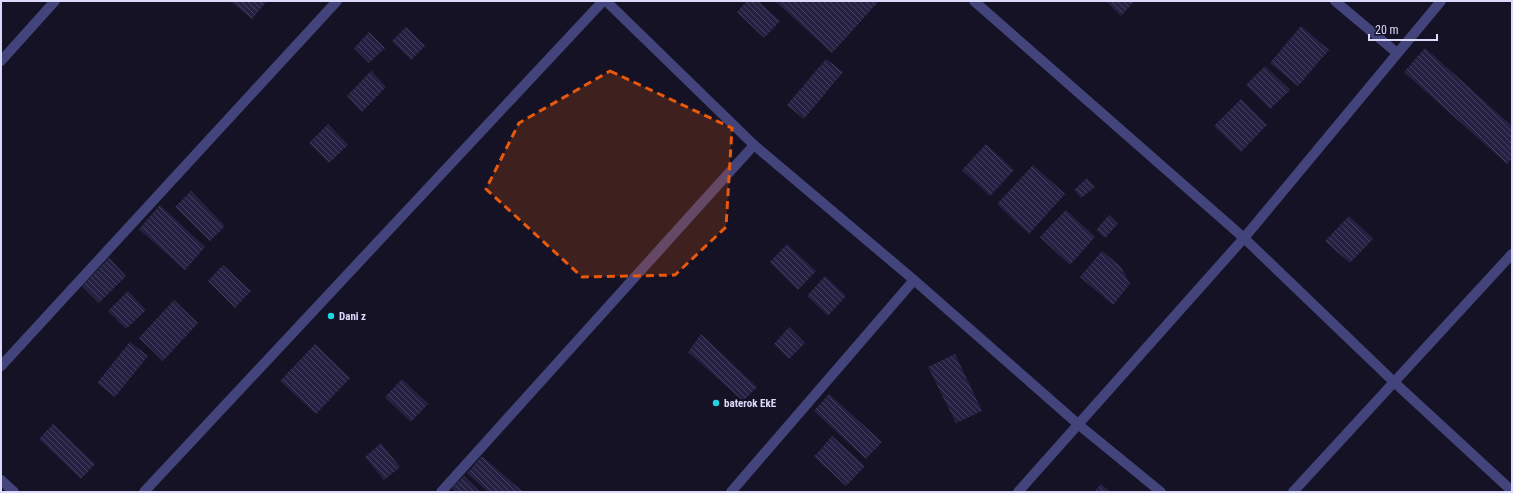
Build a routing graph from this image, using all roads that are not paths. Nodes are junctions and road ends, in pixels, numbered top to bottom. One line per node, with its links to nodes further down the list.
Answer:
1 (54, 1): 8 (street)
2 (337, 1): 13 (street)
3 (604, 1): 9 (street); 19 (street)
4 (974, 1): 10 (street)
5 (1336, 1): 7 (street)
6 (1441, 1): 7 (street)
7 (1397, 54): 10 (street)
8 (1, 61)
9 (754, 145): 12 (street); 20 (street)
10 (1244, 238): 14 (street); 15 (street)
11 (1512, 254): 14 (street)
12 (914, 280): 15 (street); 21 (street)
13 (1, 366)
14 (1394, 382): 17 (street); 24 (street)
15 (1079, 425): 22 (street); 23 (street)
16 (1, 480): 18 (street)
17 (1512, 490)
18 (14, 492)
19 (144, 492)
20 (441, 492)
21 (731, 492)
22 (1018, 492)
23 (1161, 492)
24 (1293, 492)

